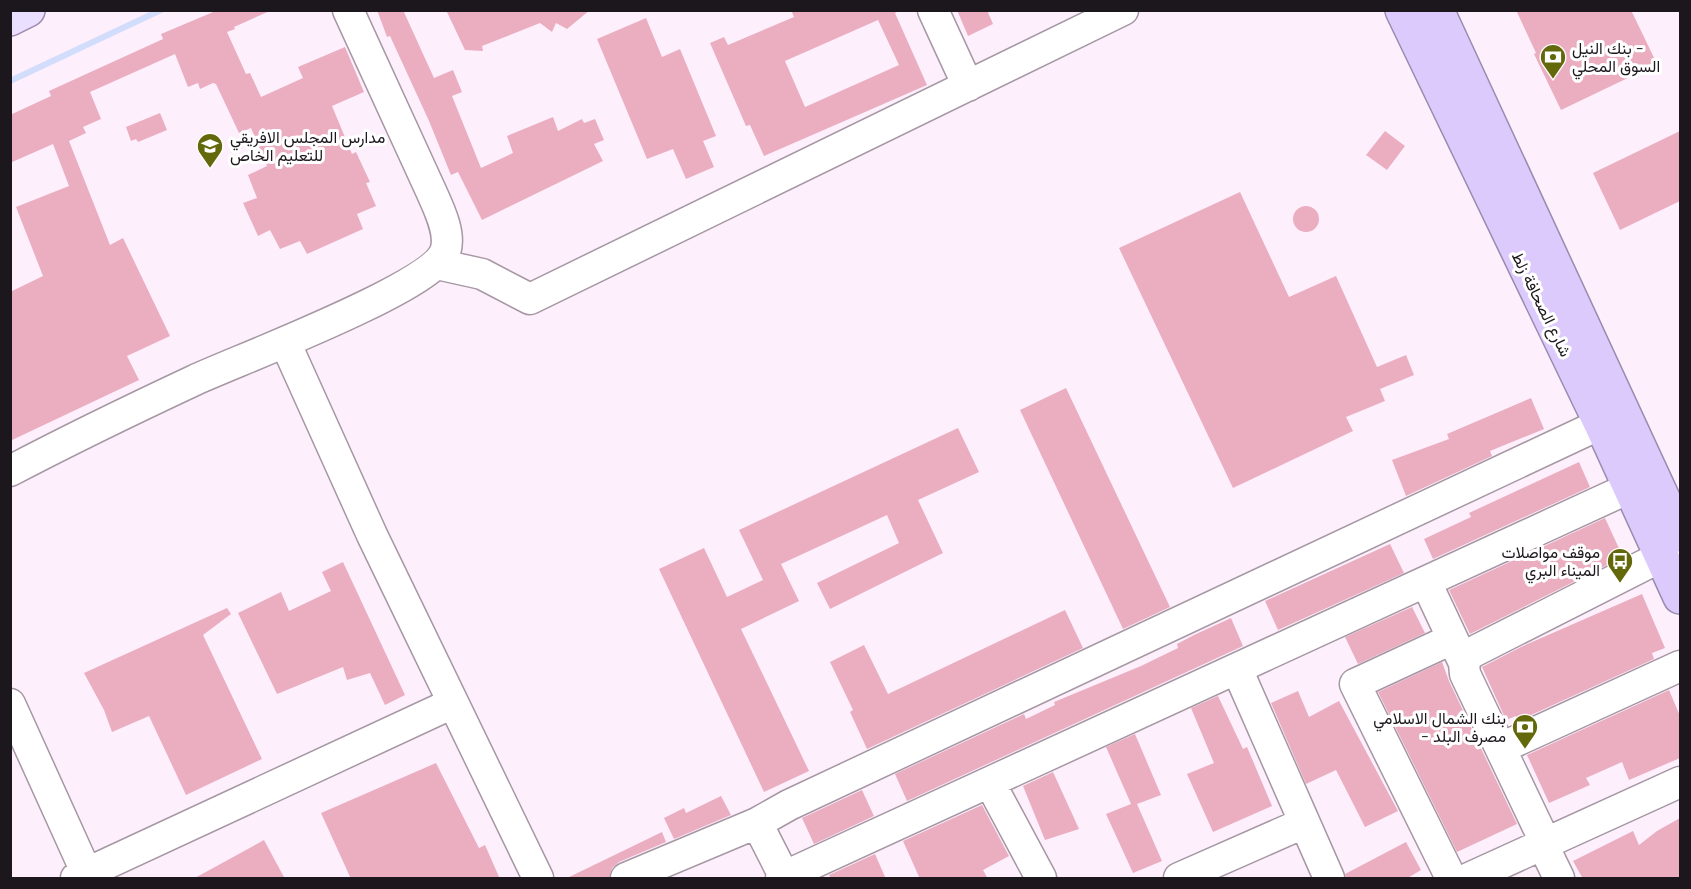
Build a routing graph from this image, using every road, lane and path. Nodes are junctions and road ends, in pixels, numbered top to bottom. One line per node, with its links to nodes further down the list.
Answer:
1 (348, 10): 7 (street)
2 (933, 10): 6 (street)
3 (1123, 10): 6 (street)
4 (1402, 10): 9 (highway, شارع الصحافة زلط)
5 (1437, 10): 9 (highway, شارع الصحافة زلط)
6 (968, 86): 7 (street)
7 (437, 264): 8 (street)
8 (285, 342): 10 (street); 18 (street)
9 (1612, 419): 11 (highway, شارع الصحافة زلط); 23 (street)
10 (10, 471)
11 (1642, 482): 12 (highway, شارع الصحافة زلط); 13 (street)
12 (1674, 546): 14 (highway, شارع الصحافة زلط); 15 (street)
13 (1426, 582): 15 (street); 17 (street)
14 (1680, 597)
15 (1458, 651): 20 (street); 33 (street)
16 (1680, 666): 20 (street)
17 (1237, 669): 22 (street); 24 (street)
18 (453, 703): 26 (street); 28 (street)
19 (10, 704): 26 (street)
20 (1501, 748): 25 (street)
21 (1680, 782): 25 (street)
22 (990, 783): 27 (street); 30 (street)
23 (757, 823): 27 (street); 29 (street)
24 (1304, 823): 31 (street); 32 (street)
25 (1545, 844): 34 (street); 35 (street)
26 (82, 876)
27 (784, 878)
28 (538, 879)
29 (626, 879)
30 (1041, 879)
31 (1179, 879)
32 (1329, 879)
33 (1451, 879)
34 (1469, 879)
35 (1559, 879)

